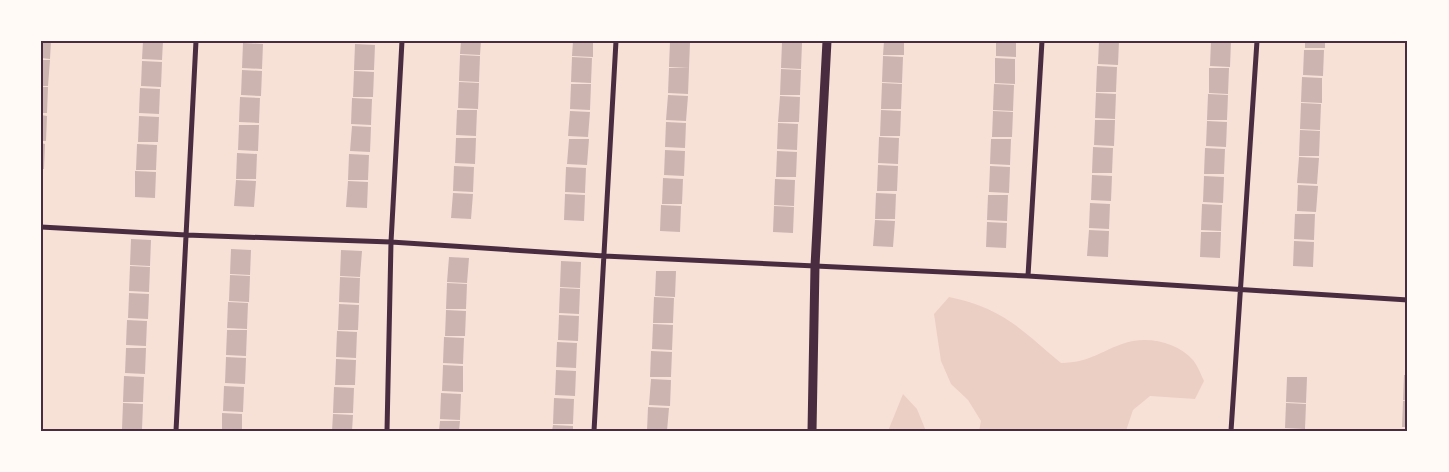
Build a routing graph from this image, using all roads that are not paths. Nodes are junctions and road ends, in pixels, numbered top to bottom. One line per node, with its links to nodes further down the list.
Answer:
1 (196, 41): 8 (street)
2 (402, 41): 9 (street)
3 (616, 41): 10 (street)
4 (827, 41): 11 (street)
5 (1042, 41): 12 (street)
6 (1258, 41): 13 (street)
7 (41, 228): 8 (street)
8 (186, 235): 9 (street); 15 (street)
9 (391, 242): 10 (street); 16 (street)
10 (604, 256): 11 (street); 17 (street)
11 (815, 266): 12 (street); 18 (street)
12 (1028, 276): 13 (street)
13 (1242, 289): 14 (street); 19 (street)
14 (1408, 300)
15 (176, 431)
16 (387, 431)
17 (594, 431)
18 (812, 431)
19 (1231, 431)

